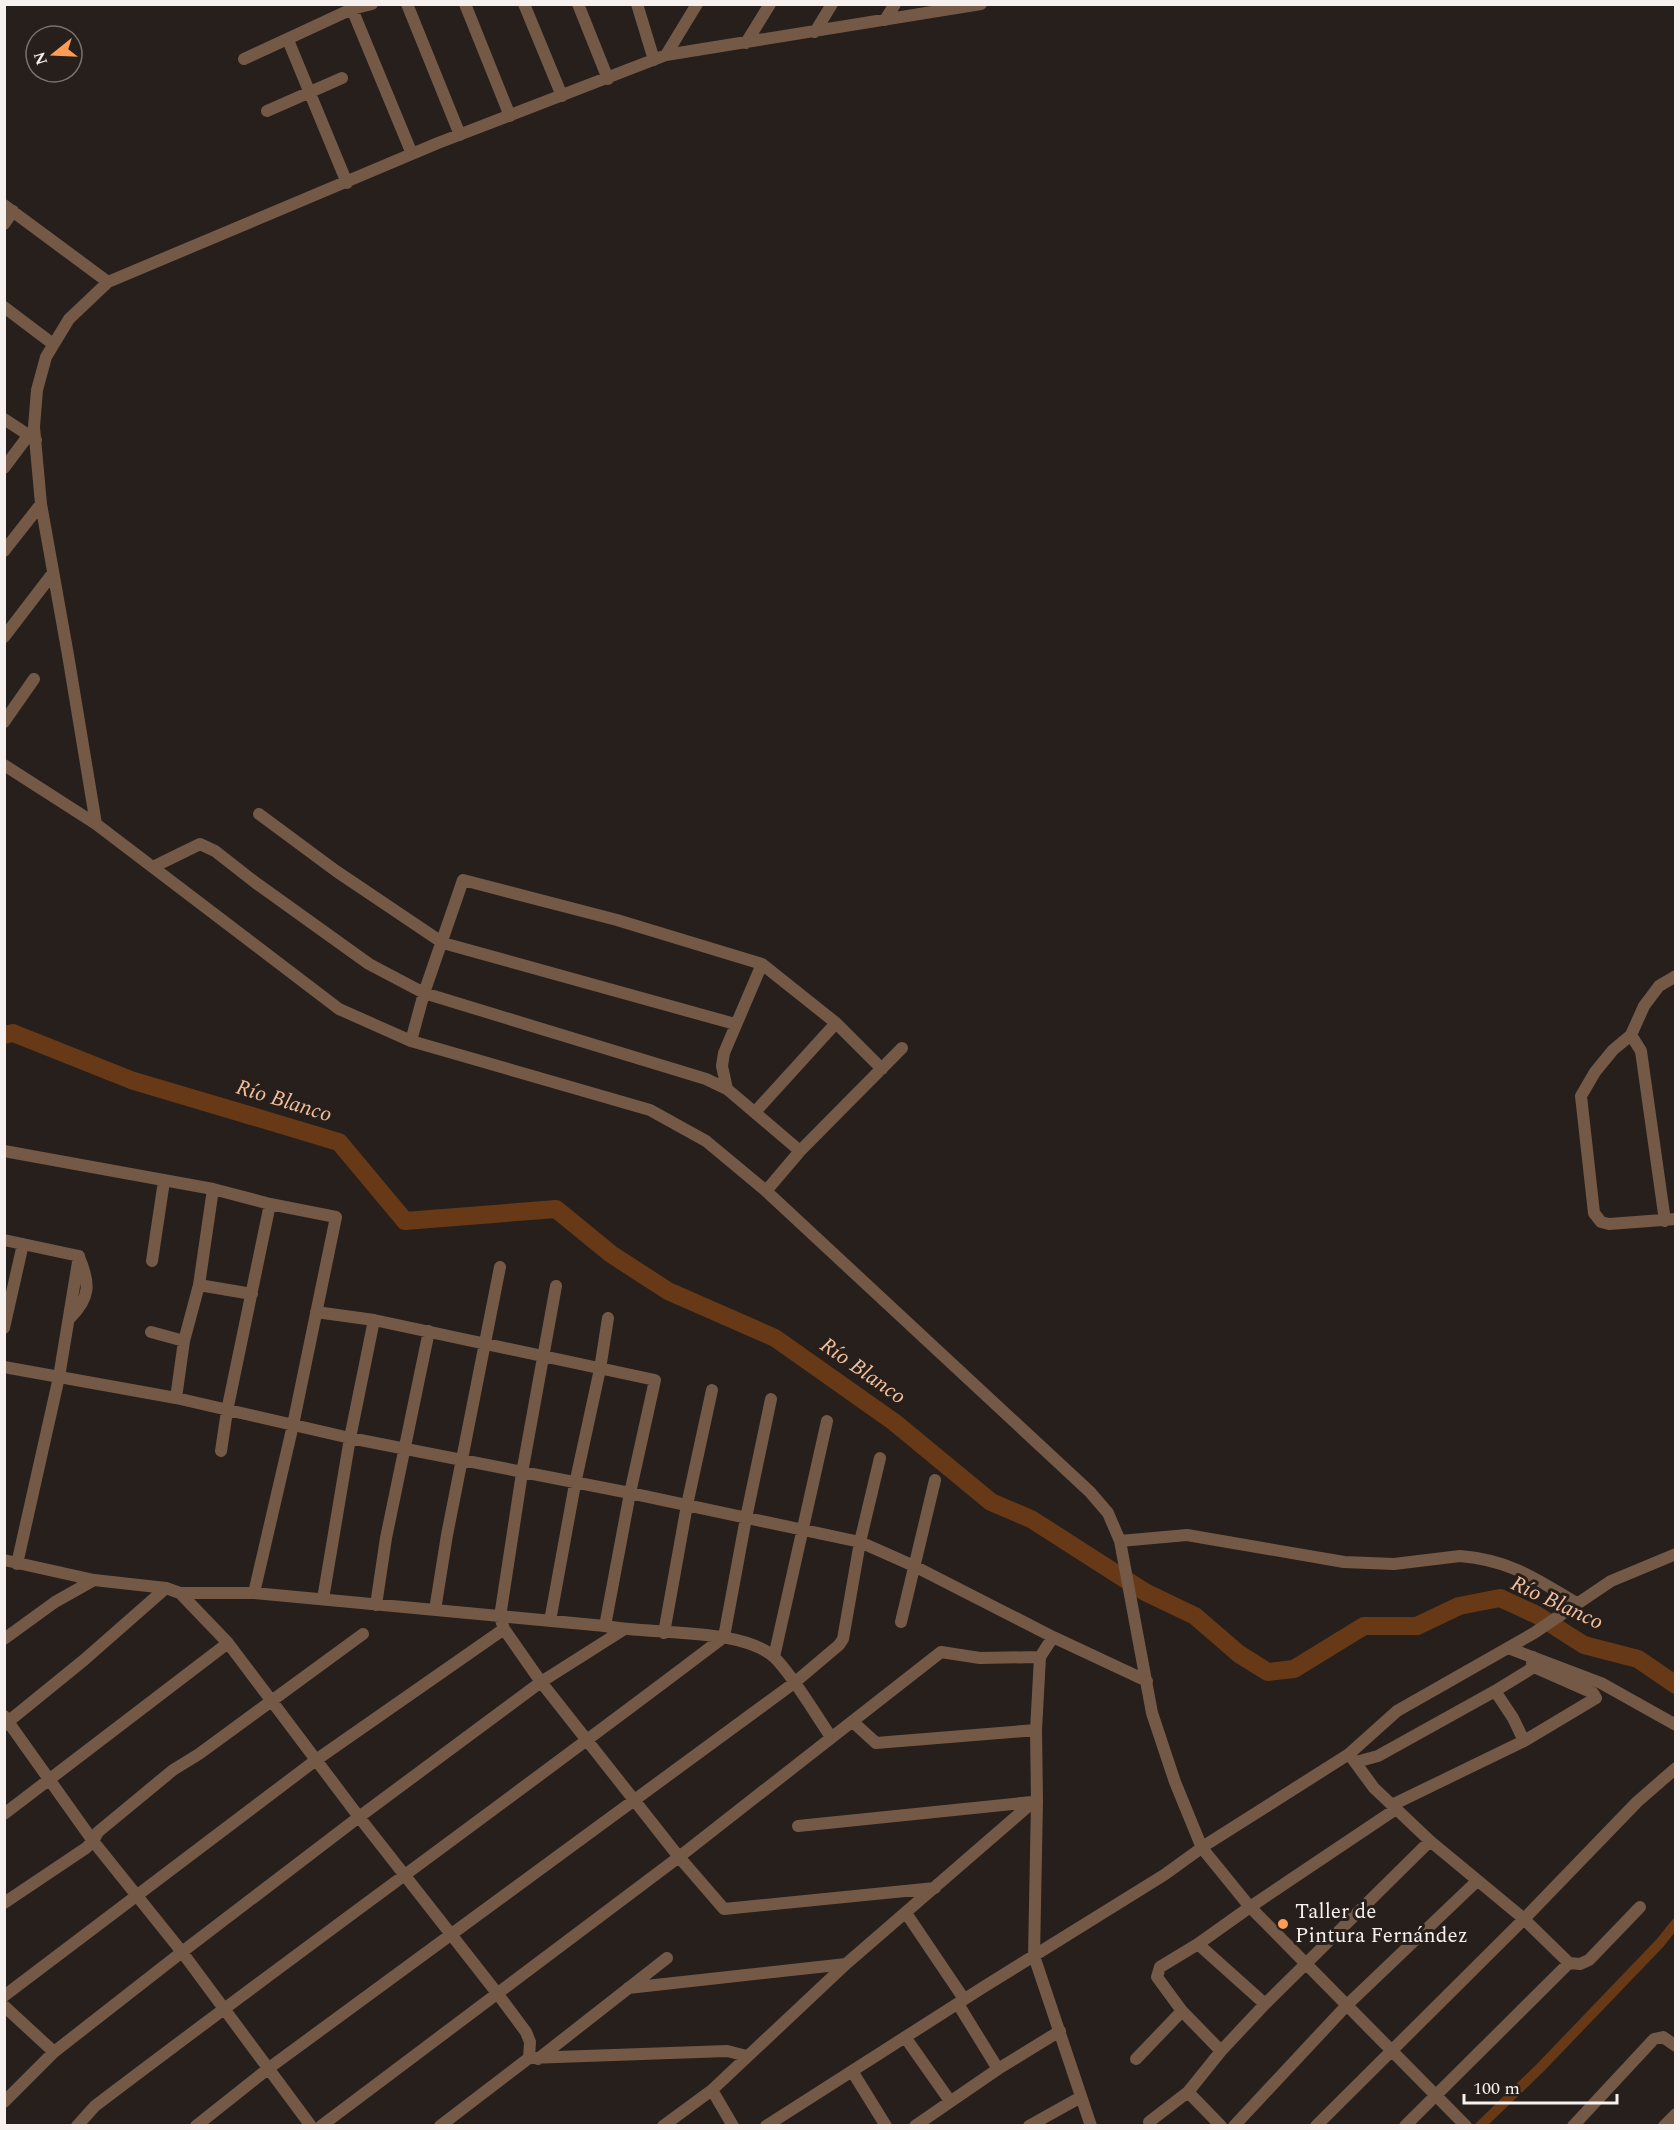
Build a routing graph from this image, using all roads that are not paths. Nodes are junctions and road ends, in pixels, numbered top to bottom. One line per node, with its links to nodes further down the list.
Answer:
1 (372, 4): 13 (street)
2 (407, 4): 26 (street)
3 (465, 4): 25 (street)
4 (524, 4): 23 (street)
5 (578, 4): 21 (street)
6 (637, 4): 18 (street)
7 (697, 4): 18 (street)
8 (770, 4): 17 (street)
9 (832, 4): 15 (street)
10 (896, 4): 14 (street)
11 (981, 4): 12 (street)
12 (957, 7): 14 (street)
13 (352, 9): 16 (street); 27 (street)
14 (885, 20): 15 (street)
15 (815, 32): 17 (street)
16 (288, 40): 19 (street); 22 (street)
17 (746, 43): 18 (street)
18 (660, 57): 21 (street)
19 (244, 59)
20 (342, 78): 22 (street)
21 (608, 79): 23 (street)
22 (309, 93): 24 (street); 28 (street)
23 (562, 96): 25 (street)
24 (267, 111)
25 (510, 116): 26 (street)
26 (460, 135): 27 (street)
27 (412, 154): 28 (street)
28 (347, 183): 31 (street)
29 (9, 208): 30 (street); 31 (street)
30 (4, 224)
31 (108, 282): 33 (street)
32 (4, 307): 33 (street)
33 (53, 344): 35 (street)
34 (4, 419): 35 (street)
35 (32, 438): 36 (street); 37 (street)
36 (4, 468)
37 (41, 504): 38 (street); 39 (street)
38 (4, 551)
39 (53, 573): 40 (street); 45 (street)
40 (4, 637)
41 (34, 679): 42 (street)
42 (4, 722)
43 (4, 765): 45 (street)
44 (259, 814): 47 (street)
45 (96, 824): 46 (street)
46 (153, 867): 50 (street); 54 (street)
47 (443, 943): 48 (street); 50 (street); 52 (street)
48 (762, 964): 51 (street); 52 (street)
49 (1676, 976): 53 (street)
50 (424, 993): 54 (street); 57 (street)
51 (836, 1023): 56 (street); 58 (street)
52 (735, 1024): 57 (street)
53 (1631, 1035): 65 (street); 65 (street)
54 (411, 1041): 63 (street)
55 (902, 1048): 56 (street)
56 (882, 1069): 60 (street)
57 (727, 1089): 58 (street)
58 (755, 1112): 60 (street)
59 (4, 1151): 61 (street)
60 (800, 1151): 63 (street)
61 (164, 1181): 62 (street); 68 (street)
62 (213, 1189): 64 (street); 70 (street)
63 (766, 1191): 103 (street)
64 (270, 1204): 72 (street); 73 (street)
65 (1670, 1220)
66 (4, 1240): 67 (street)
67 (23, 1244): 76 (street); 84 (street)
68 (152, 1261)
69 (500, 1267): 80 (street)
70 (199, 1285): 72 (street); 79 (street)
71 (556, 1286): 81 (street)
72 (252, 1294): 88 (street)
73 (316, 1312): 75 (street); 90 (street)
74 (608, 1318): 83 (street)
75 (374, 1320): 77 (street); 91 (street)
76 (4, 1328)
77 (429, 1331): 80 (street); 93 (street)
78 (151, 1332): 79 (street)
79 (184, 1341): 86 (street)
80 (486, 1344): 81 (street); 95 (street)
81 (544, 1357): 83 (street); 96 (street)
82 (4, 1367): 84 (street)
83 (600, 1369): 98 (street); 99 (street)
84 (59, 1377): 86 (street); 106 (street)
85 (712, 1390): 100 (street)
86 (176, 1398): 88 (street)
87 (771, 1399): 101 (street)
88 (227, 1411): 90 (street); 92 (street)
89 (826, 1421): 102 (street)
90 (293, 1425): 91 (street); 112 (street)
91 (350, 1438): 93 (street); 114 (street)
92 (221, 1450)
93 (406, 1450): 95 (street); 115 (street)
94 (880, 1458): 104 (street)
95 (461, 1460): 96 (street); 117 (street)
96 (522, 1473): 98 (street); 120 (street)
97 (935, 1480): 107 (street)
98 (575, 1484): 99 (street); 118 (street)
99 (630, 1493): 100 (street); 121 (street)
100 (687, 1505): 101 (street); 123 (street)
101 (746, 1518): 102 (street); 125 (street)
102 (803, 1530): 104 (street); 130 (street)
103 (1120, 1541): 116 (street); 133 (street)
104 (860, 1542): 107 (street); 135 (street)
105 (1676, 1554): 116 (street)
106 (11, 1562): 108 (street)
107 (914, 1566): 119 (street); 126 (street)
108 (69, 1575): 109 (street); 113 (street)
109 (94, 1580): 110 (street); 113 (street)
110 (166, 1588): 111 (street); 138 (street)
111 (180, 1593): 112 (street); 128 (street)
112 (254, 1593): 114 (street)
113 (70, 1594): 127 (street)
114 (322, 1599): 115 (street)
115 (375, 1605): 117 (street)
116 (1574, 1606): 129 (street)
117 (435, 1610): 120 (street)
118 (549, 1621): 120 (street); 121 (street)
119 (901, 1622)
120 (502, 1623): 134 (street); 146 (street)
121 (605, 1626): 122 (street)
122 (623, 1630): 123 (street); 134 (street)
123 (664, 1633): 125 (street)
124 (363, 1634): 137 (street)
125 (724, 1637): 130 (street); 143 (street)
126 (1053, 1637): 131 (street); 133 (street)
127 (4, 1639)
128 (228, 1643): 137 (street); 148 (street)
129 (1508, 1648): 132 (street); 145 (street)
130 (774, 1657): 135 (street)
131 (1040, 1657): 139 (street); 141 (street)
132 (1533, 1662): 136 (street); 140 (street); 144 (street)
133 (1147, 1681): 157 (street)
134 (541, 1682): 143 (street); 153 (street)
135 (794, 1683): 142 (street); 149 (street)
136 (1496, 1691): 144 (street); 145 (street)
137 (272, 1702): 146 (street); 155 (street)
138 (6, 1721): 148 (street)
139 (854, 1722): 141 (street); 142 (street)
140 (1676, 1725)
141 (1036, 1730): 150 (street)
142 (831, 1737): 158 (street)
143 (588, 1740): 149 (street); 159 (street)
144 (1524, 1741): 151 (street)
145 (1352, 1758): 151 (street); 157 (street)
146 (316, 1761): 153 (street); 162 (street)
147 (1676, 1768): 167 (street)
148 (51, 1780): 152 (street); 155 (street)
149 (635, 1801): 158 (street); 168 (street)
150 (1035, 1801): 154 (street); 161 (street); 171 (street)
151 (1394, 1807): 156 (street); 164 (street)
152 (4, 1814)
153 (359, 1817): 159 (street); 170 (street)
154 (798, 1826)
155 (93, 1841): 162 (street); 163 (street)
156 (1430, 1841): 160 (street); 173 (street)
157 (1202, 1848): 164 (street); 171 (street)
158 (679, 1857): 161 (street); 177 (street)
159 (405, 1875): 168 (street); 183 (street)
160 (1477, 1881): 167 (street); 181 (street)
161 (935, 1888): 166 (street)
162 (135, 1895): 170 (street); 178 (street)
163 (4, 1903)
164 (1250, 1907): 169 (street); 173 (street)
165 (1640, 1907): 175 (street)
166 (906, 1913): 174 (street); 179 (street)
167 (1524, 1920): 175 (street); 188 (street)
168 (452, 1935): 177 (street); 194 (street)
169 (1198, 1944): 180 (street); 184 (street)
170 (182, 1952): 183 (street); 190 (street)
171 (1034, 1956): 179 (street); 185 (street)
172 (668, 1958): 176 (street)
173 (1306, 1963): 180 (street); 181 (street)
174 (846, 1964): 176 (street); 191 (street)
175 (1569, 1964): 199 (street)
176 (628, 1988): 192 (street)
177 (497, 1993): 192 (street); 208 (street)
178 (4, 1996)
179 (961, 2002): 186 (street); 195 (street)
180 (1264, 2004): 189 (street)
181 (1347, 2005): 188 (street); 218 (street)
182 (4, 2006): 190 (street)
183 (224, 2008): 194 (street); 205 (street)
184 (1182, 2011): 189 (street); 193 (street)
185 (1060, 2031): 195 (street); 200 (street)
186 (905, 2037): 196 (street); 202 (street)
187 (1676, 2046): 222 (street)
188 (1392, 2050): 199 (street); 219 (street)
189 (1221, 2051): 198 (street)
190 (54, 2052): 201 (street)
191 (747, 2056): 192 (street); 197 (street)
192 (534, 2059): 209 (street)
193 (1136, 2059)
194 (269, 2068): 206 (street); 207 (street)
195 (998, 2069): 202 (street)
196 (852, 2071): 212 (street); 213 (street)
197 (712, 2090): 210 (street); 211 (street)
198 (1188, 2092): 204 (street); 217 (street)
199 (1437, 2094): 220 (street); 221 (street)
200 (1081, 2097): 215 (street); 216 (street)
201 (4, 2102)
202 (950, 2102): 214 (street)
203 (1676, 2114): 223 (street)
204 (1149, 2122)
205 (77, 2126)
206 (196, 2126)
207 (311, 2126)
208 (321, 2126)
209 (441, 2126)
210 (663, 2126)
211 (733, 2126)
212 (766, 2126)
213 (886, 2126)
214 (915, 2126)
215 (1029, 2126)
216 (1091, 2126)
217 (1221, 2126)
218 (1234, 2126)
219 (1316, 2126)
220 (1406, 2126)
221 (1466, 2126)
222 (1573, 2126)
223 (1664, 2126)

